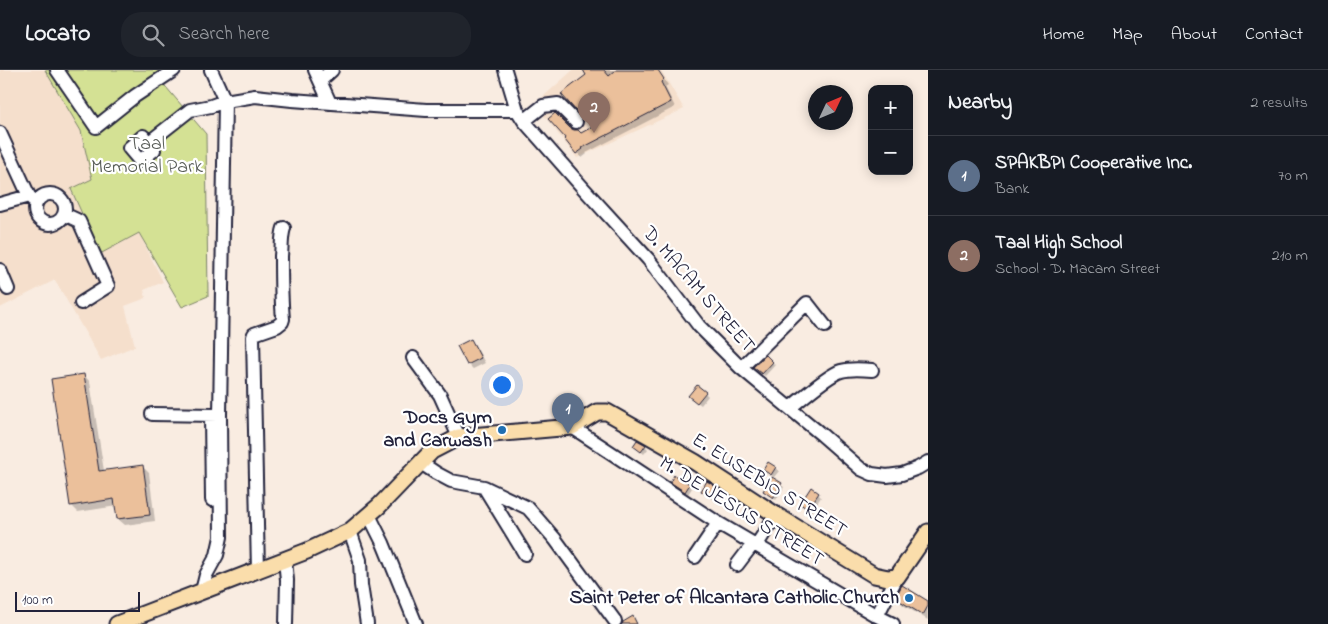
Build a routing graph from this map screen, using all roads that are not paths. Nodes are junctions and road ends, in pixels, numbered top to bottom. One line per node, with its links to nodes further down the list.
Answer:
1 (58, 70): 2 (street)
2 (174, 70)
3 (211, 70): 7 (street)
4 (332, 70): 6 (street)
5 (505, 70): 9 (street)
6 (318, 75): 8 (street)
7 (225, 101): 8 (street); 12 (street); 26 (street)
8 (330, 103): 9 (street)
9 (521, 115): 10 (street); 22 (street, D. MACAM STREET)
10 (576, 122)
11 (0, 133): 13 (street)
12 (148, 143)
13 (33, 200): 14 (street); 15 (street); 15 (street)
14 (0, 204)
15 (64, 214): 19 (street)
16 (284, 228): 42 (street)
17 (0, 270): 18 (street)
18 (8, 289)
19 (81, 303)
20 (824, 326): 22 (street)
21 (413, 358): 28 (street)
22 (741, 368): 24 (street, D. MACAM STREET)
23 (872, 370): 24 (street)
24 (790, 408): 29 (street, D. MACAM STREET)
25 (152, 414): 26 (street)
26 (216, 415): 44 (street)
27 (572, 427): 28 (main road); 33 (main road, E. EUSEBIO STREET); 34 (street, M. DE JESUS STREET)
28 (459, 437): 30 (main road)
29 (928, 462)
30 (421, 463): 31 (street); 32 (main road)
31 (484, 487): 38 (street); 46 (street)
32 (370, 515): 35 (main road); 50 (street)
33 (776, 515): 37 (street); 43 (main road, E. EUSEBIO STREET)
34 (718, 523): 37 (street, M. DE JESUS STREET); 39 (street)
35 (350, 530): 40 (main road); 49 (street)
36 (928, 532): 43 (main road)
37 (754, 545): 41 (street); 45 (street, M. DE JESUS STREET)
38 (525, 554)
39 (695, 557)
40 (285, 560): 42 (main road); 48 (street)
41 (737, 566)
42 (258, 571): 44 (main road)
43 (897, 577): 45 (street)
44 (202, 591): 47 (main road)
45 (877, 616): 51 (street, M. DE JESUS STREET)
46 (615, 620)
47 (117, 624)
48 (286, 624)
49 (367, 624)
50 (416, 624)
51 (893, 624)

